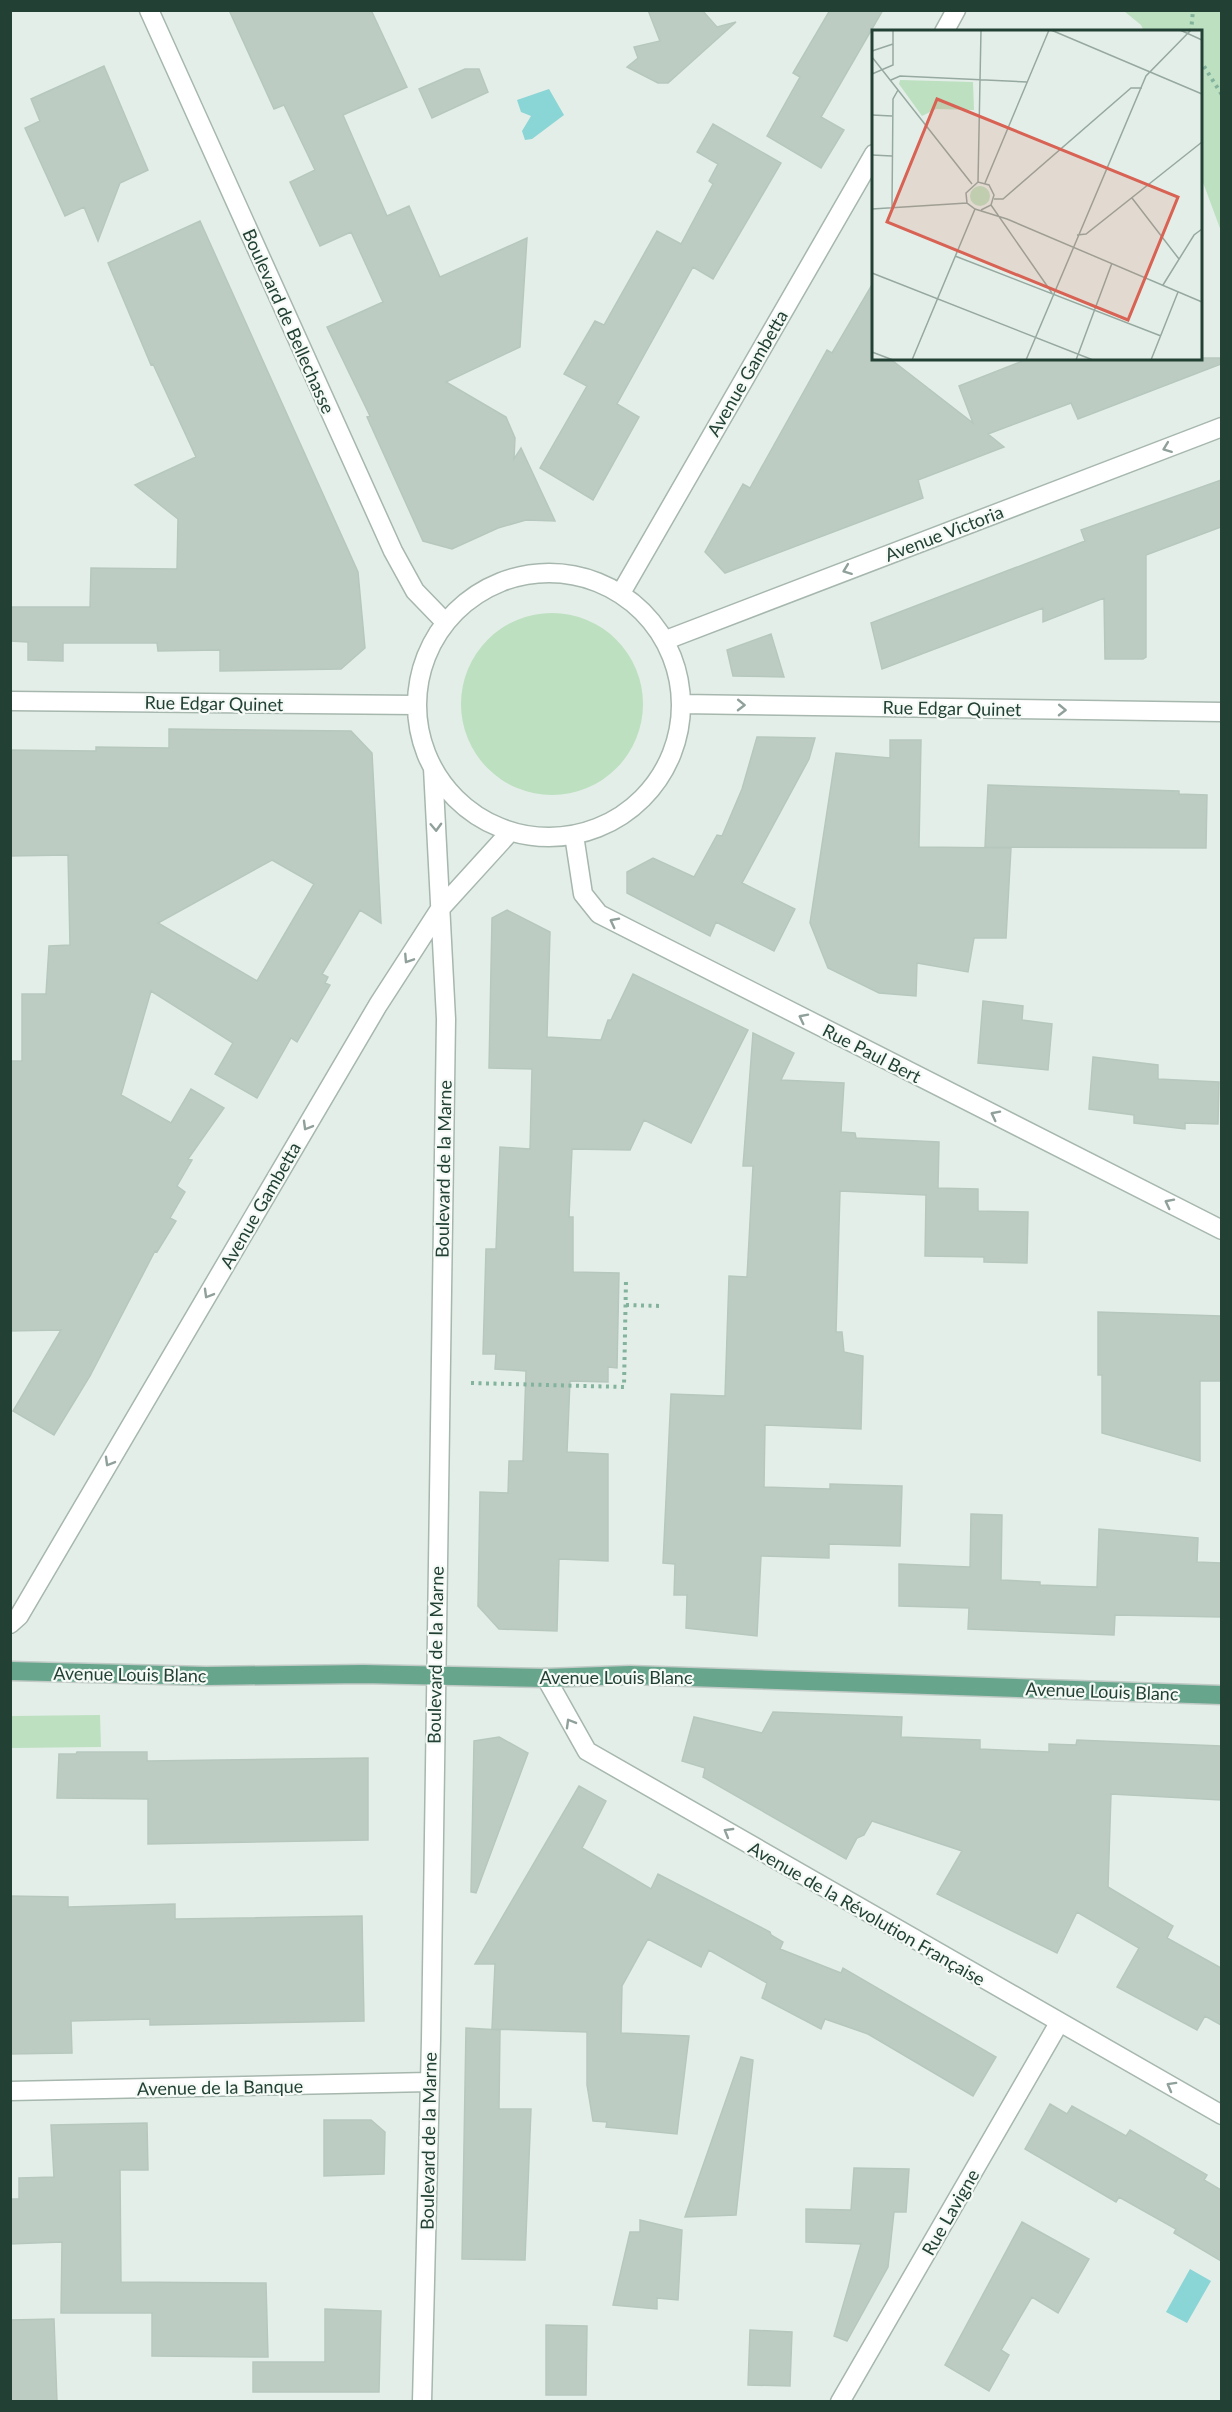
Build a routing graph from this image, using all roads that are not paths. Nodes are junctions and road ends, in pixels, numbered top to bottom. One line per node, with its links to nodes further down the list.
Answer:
1 (149, 10): 7 (street, Boulevard de Bellechasse)
2 (956, 10): 3 (street)
3 (945, 30)
4 (872, 155): 6 (street, Avenue Gambetta)
5 (1221, 427): 8 (street, Avenue Victoria, one-way to 8)
6 (621, 593): 7 (street); 8 (street)
7 (445, 622): 11 (street)
8 (666, 640): 10 (street)
9 (10, 701): 11 (street, Rue Edgar Quinet)
10 (682, 704): 12 (street, Rue Edgar Quinet, one-way to 12); 15 (street)
11 (417, 705): 13 (street)
12 (1221, 712)
13 (433, 768): 14 (street); 16 (street, one-way to 16)
14 (510, 832): 15 (street); 16 (street, Avenue Gambetta)
15 (574, 835): 17 (street, Rue Paul Bert, one-way to 15)
16 (440, 909): 18 (street, Avenue Gambetta, one-way to 18); 20 (street, Boulevard de la Marne)
17 (1221, 1230)
18 (10, 1624)
19 (10, 1671): 20 (main road, Avenue Louis Blanc)
20 (435, 1675): 21 (main road, Avenue Louis Blanc); 24 (street, Boulevard de la Marne)
21 (546, 1678): 22 (main road, Avenue Louis Blanc); 23 (street, Avenue de la Révolution Française, one-way to 21)
22 (1221, 1695)
23 (1059, 2023): 26 (street, Avenue de la Révolution Française, one-way to 23); 28 (street, Rue Lavigne)
24 (429, 2082): 25 (street, Avenue de la Banque); 27 (street, Boulevard de la Marne)
25 (10, 2091)
26 (1221, 2115)
27 (422, 2402)
28 (840, 2402)

